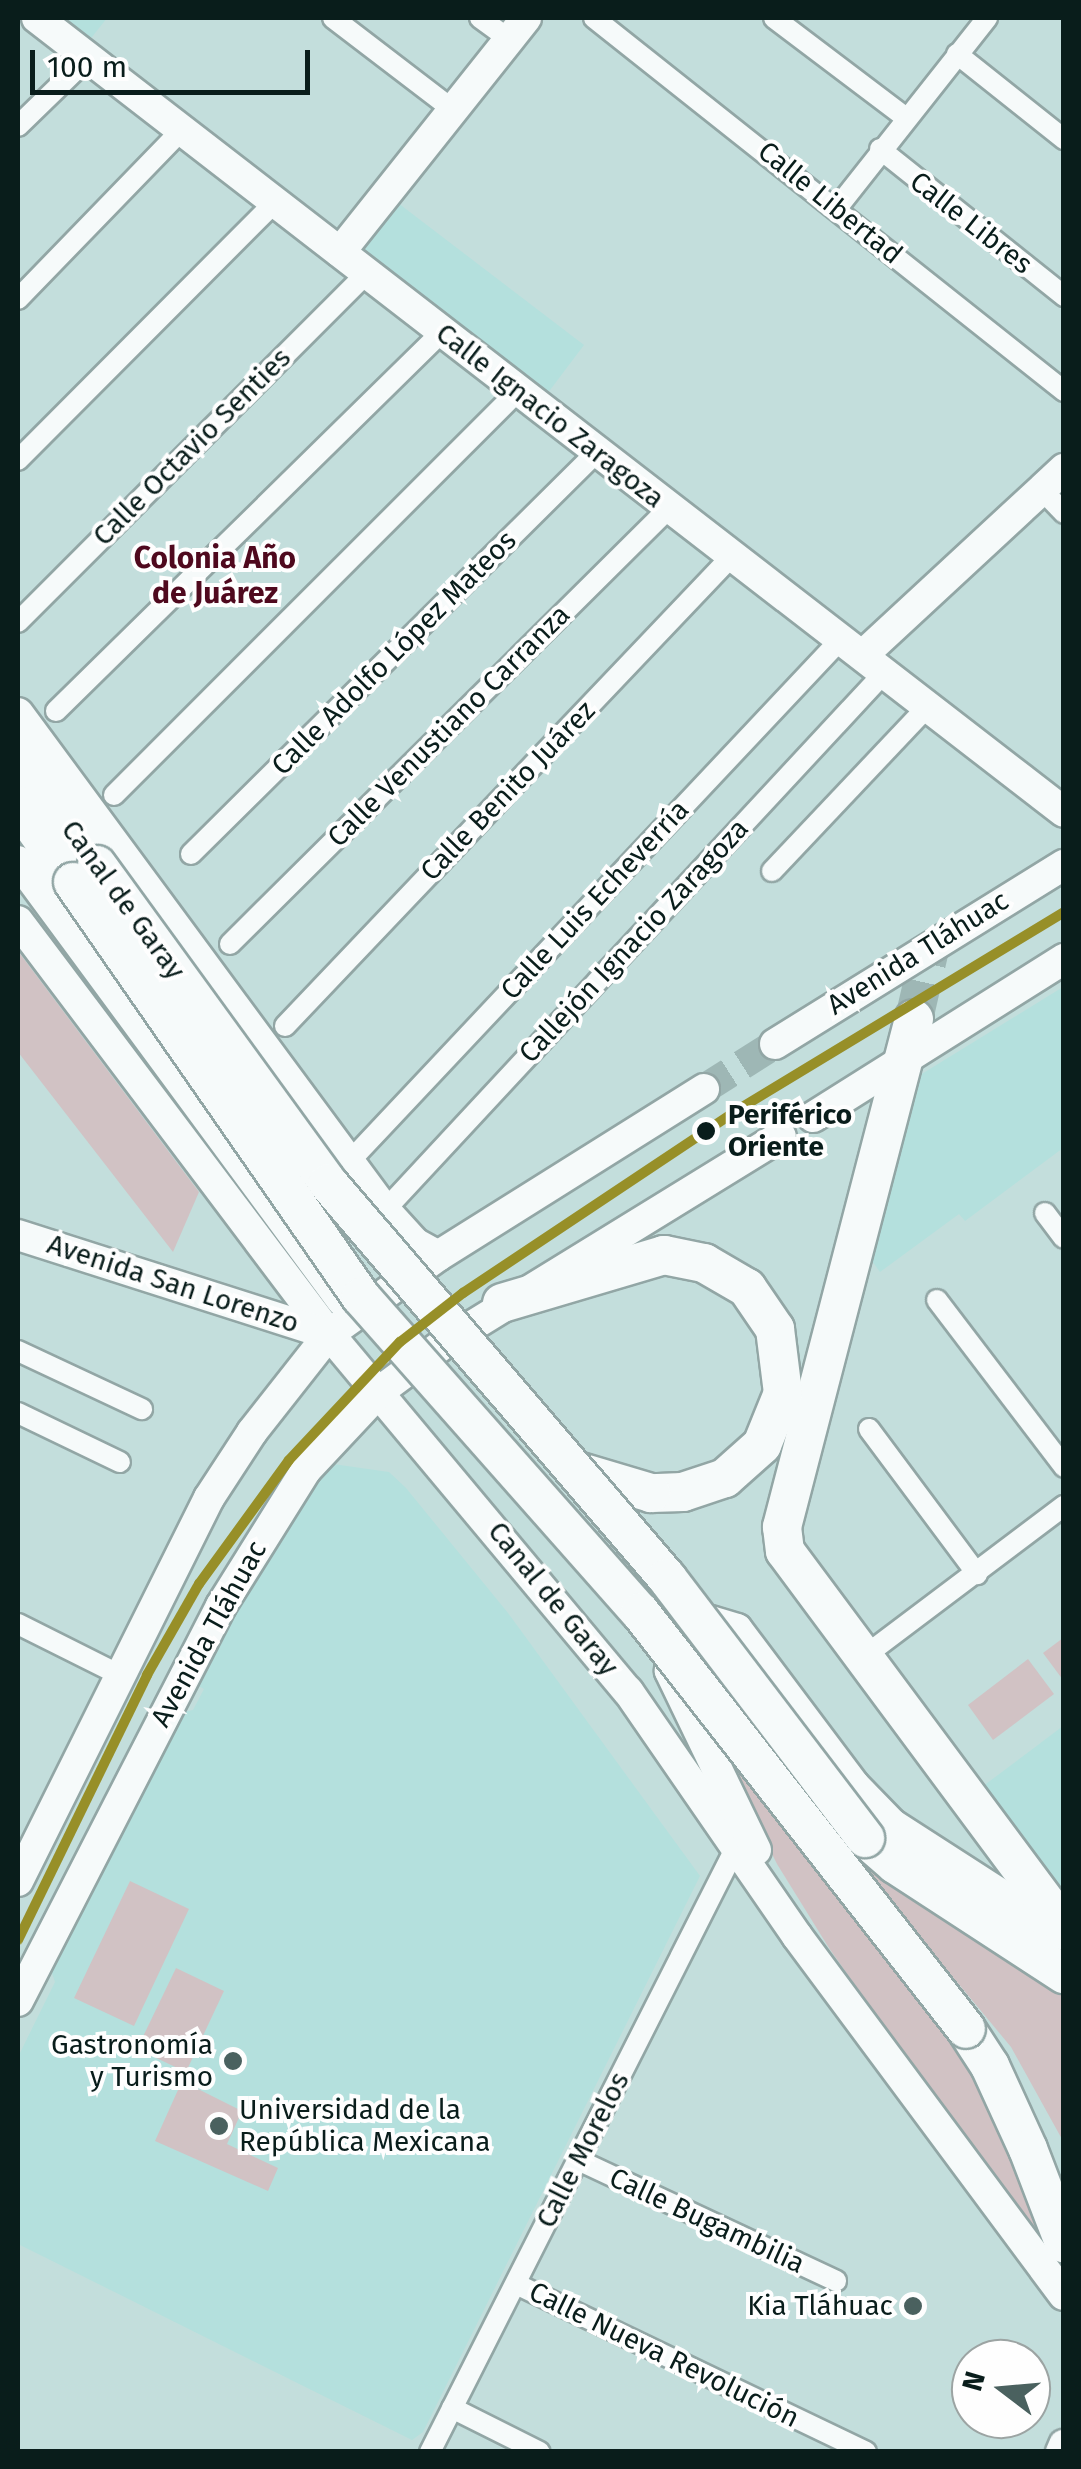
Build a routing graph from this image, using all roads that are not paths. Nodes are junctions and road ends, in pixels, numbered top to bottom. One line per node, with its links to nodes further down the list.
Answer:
1 (37, 18): 10 (main road, Calle Ignacio Zaragoza)
2 (333, 18): 11 (street)
3 (480, 18): 8 (street)
4 (594, 18): 18 (street, Calle Libertad)
5 (774, 18): 12 (street)
6 (960, 18): 7 (street)
7 (982, 24): 9 (street)
8 (517, 28): 11 (main road)
9 (957, 54): 12 (street); 15 (street)
10 (89, 57): 13 (street); 14 (main road, Calle Ignacio Zaragoza)
11 (452, 108): 19 (main road)
12 (906, 118): 16 (street)
13 (18, 126)
14 (183, 129): 17 (main road, Calle Ignacio Zaragoza); 22 (street)
15 (1064, 139)
16 (880, 149): 18 (street); 21 (street, Calle Libres)
17 (275, 202): 19 (main road, Calle Ignacio Zaragoza); 27 (street)
18 (837, 208): 25 (street, Calle Libertad)
19 (340, 252): 20 (main road, Calle Ignacio Zaragoza)
20 (367, 274): 23 (main road, Calle Ignacio Zaragoza); 32 (street, Calle Octavio Senties)
21 (1064, 296)
22 (18, 299)
23 (442, 332): 24 (main road, Calle Ignacio Zaragoza); 35 (street)
24 (518, 390): 26 (main road, Calle Ignacio Zaragoza); 38 (street)
25 (1064, 391)
26 (597, 452): 29 (main road, Calle Ignacio Zaragoza); 41 (street, Calle Adolfo López Mateos)
27 (18, 460)
28 (1053, 480): 30 (street); 33 (main road)
29 (669, 508): 31 (main road, Calle Ignacio Zaragoza); 47 (street, Calle Venustiano Carranza)
30 (1064, 513)
31 (732, 556): 33 (main road, Calle Ignacio Zaragoza); 50 (street, Calle Benito Juárez)
32 (18, 622)
33 (863, 656): 34 (main road, Calle Ignacio Zaragoza); 56 (street, Calle Luis Echeverría); 58 (street, Callejón Ignacio Zaragoza)
34 (928, 706): 40 (main road, Calle Ignacio Zaragoza); 44 (street)
35 (56, 711)
36 (18, 714): 56 (main road)
37 (18, 757): 45 (highway, Canal de Garay)
38 (114, 794)
39 (18, 805): 45 (highway, Canal de Garay)
40 (1064, 812)
41 (191, 854)
42 (18, 860): 57 (main road)
43 (1064, 865): 51 (main road, Avenida Tláhuac)
44 (772, 871)
45 (85, 874): 74 (highway, Canal de Garay, bridge); 89 (highway, Canal de Garay, bridge)
46 (18, 921): 65 (main road, Canal de Garay)
47 (230, 944)
48 (1064, 959): 52 (main road)
49 (914, 1019): 52 (highway)
50 (284, 1026)
51 (775, 1044)
52 (905, 1062): 54 (main road); 78 (highway)
53 (704, 1088): 62 (main road)
54 (813, 1118)
55 (781, 1136): 64 (main road, Avenida Tláhuac)
56 (343, 1154): 57 (main road); 58 (main road)
57 (263, 1193): 65 (main road)
58 (385, 1210): 62 (main road)
59 (1045, 1213): 61 (street)
60 (18, 1234): 65 (main road, Avenida San Lorenzo)
61 (1064, 1238)
62 (438, 1256): 65 (main road)
63 (938, 1300): 73 (street)
64 (502, 1303): 66 (main road, Avenida Tláhuac); 74 (highway)
65 (341, 1324): 66 (main road, Avenida San Lorenzo); 68 (main road, Canal de Garay); 79 (main road)
66 (446, 1342): 68 (main road, Avenida Tláhuac)
67 (18, 1352): 69 (street)
68 (380, 1390): 81 (main road, Canal de Garay); 87 (main road, Avenida Tláhuac)
69 (142, 1409)
70 (18, 1413): 72 (street)
71 (869, 1429): 76 (street)
72 (120, 1462)
73 (1064, 1467)
74 (580, 1472): 86 (highway, Canal de Garay, bridge)
75 (1064, 1506): 76 (street)
76 (977, 1574): 78 (street)
77 (18, 1624): 79 (street)
78 (866, 1654): 83 (highway)
79 (118, 1674): 80 (main road)
80 (26, 1843): 82 (main road)
81 (736, 1847): 85 (main road, Canal de Garay); 88 (street, Calle Morelos)
82 (18, 1881)
83 (1064, 1926)
84 (1064, 1934): 85 (main road)
85 (798, 1936): 92 (main road, Canal de Garay)
86 (1064, 1974)
87 (18, 2001)
88 (578, 2160): 90 (street, Calle Bugambilia); 91 (street, Calle Morelos)
89 (1064, 2243)
90 (836, 2281)
91 (516, 2284): 93 (street, Calle Morelos); 96 (street, Calle Nueva Revolución)
92 (1064, 2295)
93 (452, 2408): 94 (street, Calle Morelos); 95 (street)
94 (430, 2452)
95 (540, 2452)
96 (866, 2452)

